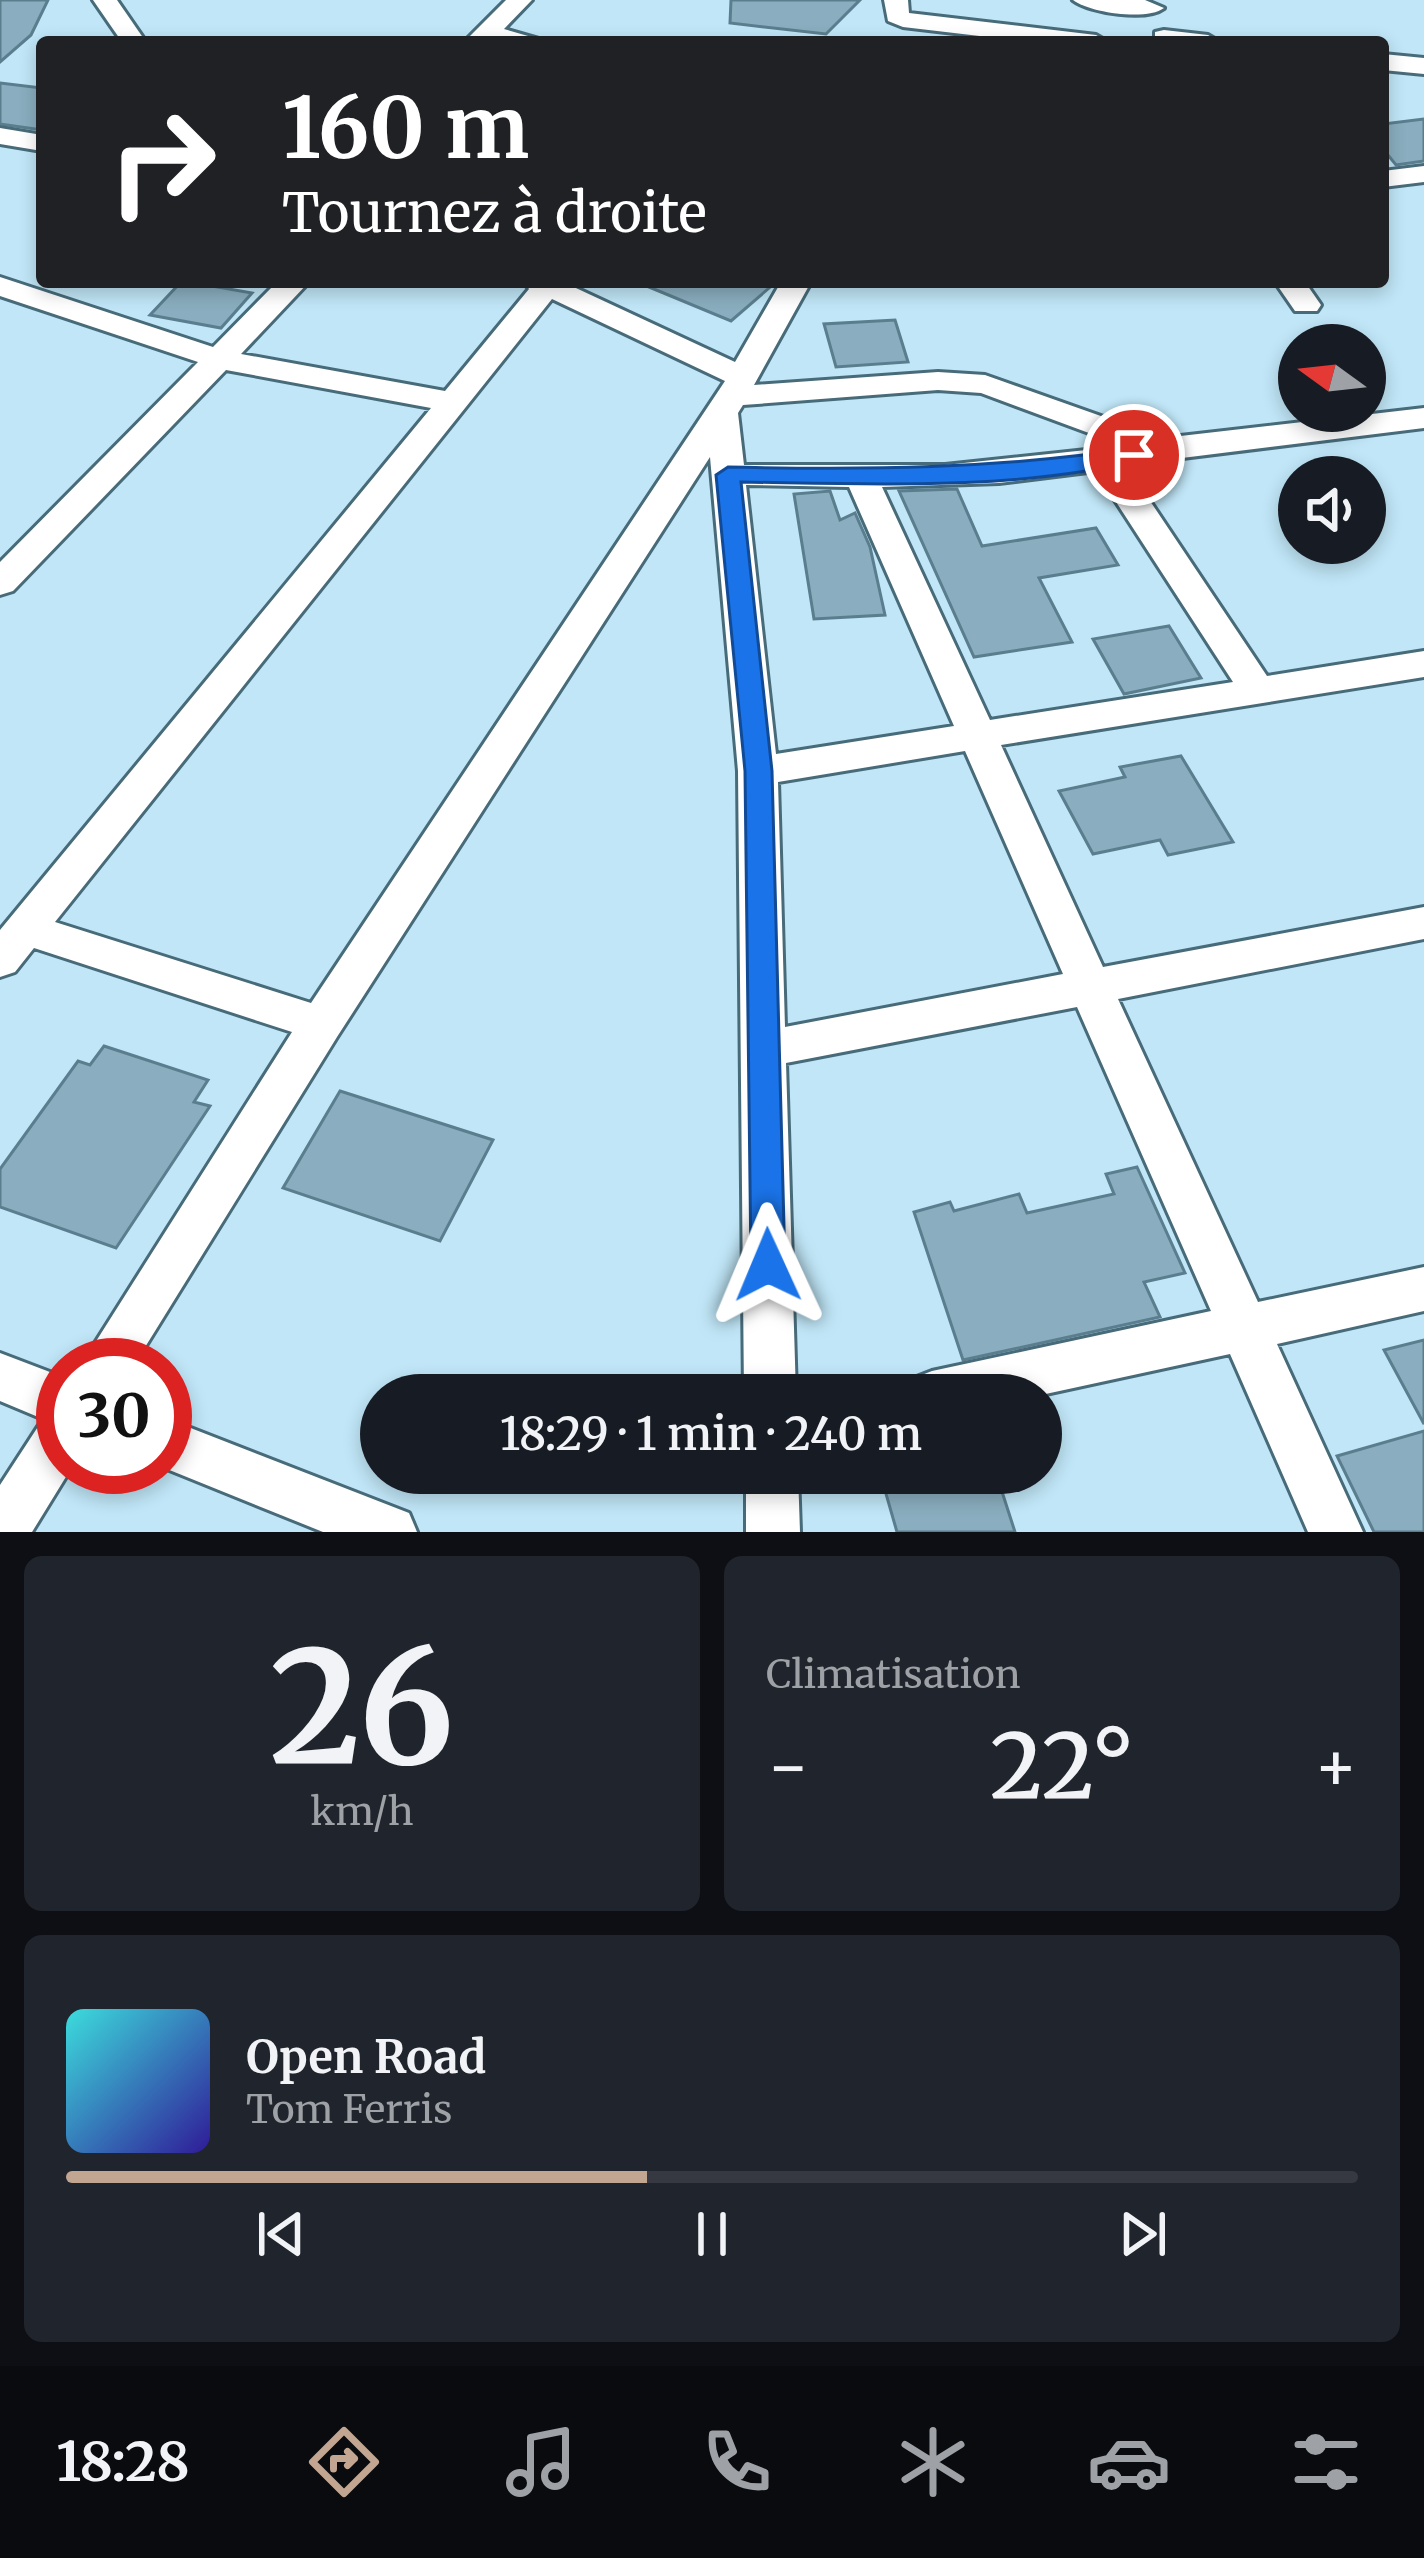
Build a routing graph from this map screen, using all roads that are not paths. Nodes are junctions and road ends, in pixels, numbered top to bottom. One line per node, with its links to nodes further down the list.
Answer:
1 (105, 0): 7 (street)
2 (520, 0): 8 (street)
3 (896, 0): 6 (street)
4 (1085, 0): 5 (street)
5 (1155, 4): 10 (street)
6 (917, 32): 9 (street)
7 (130, 36)
8 (482, 36)
9 (989, 36)
10 (1164, 36)
11 (1389, 63): 12 (street)
12 (1424, 67)
13 (0, 136): 14 (street)
14 (36, 142)
15 (1424, 174): 16 (street)
16 (1389, 178)
17 (288, 288): 22 (street)
18 (540, 288): 24 (street)
19 (550, 288): 23 (street)
20 (793, 288): 23 (street)
21 (5, 292): 22 (street)
22 (219, 358): 24 (street); 30 (street)
23 (732, 395): 26 (street); 28 (street); 38 (street)
24 (452, 402): 36 (street)
25 (1424, 418): 26 (street)
26 (1160, 448): 27 (street)
27 (1107, 462): 29 (street); 32 (street)
28 (728, 475): 29 (street); 34 (street)
29 (862, 477): 33 (street)
30 (0, 583)
31 (1424, 664): 32 (street)
32 (1258, 691): 33 (street)
33 (977, 736): 34 (street); 37 (street)
34 (758, 771): 39 (street)
35 (1424, 922): 37 (street)
36 (13, 945): 38 (street)
37 (1090, 987): 39 (street); 41 (street)
38 (321, 1024): 42 (street)
39 (764, 1049): 43 (street)
40 (1424, 1289): 41 (street)
41 (1244, 1329): 44 (street); 53 (street)
42 (123, 1338)
43 (770, 1374)
44 (1031, 1374)
45 (0, 1377): 46 (street)
46 (36, 1391)
47 (192, 1454): 51 (street)
48 (36, 1477): 50 (street)
49 (772, 1494): 52 (street)
50 (1, 1532)
51 (390, 1532)
52 (773, 1532)
53 (1336, 1532)

